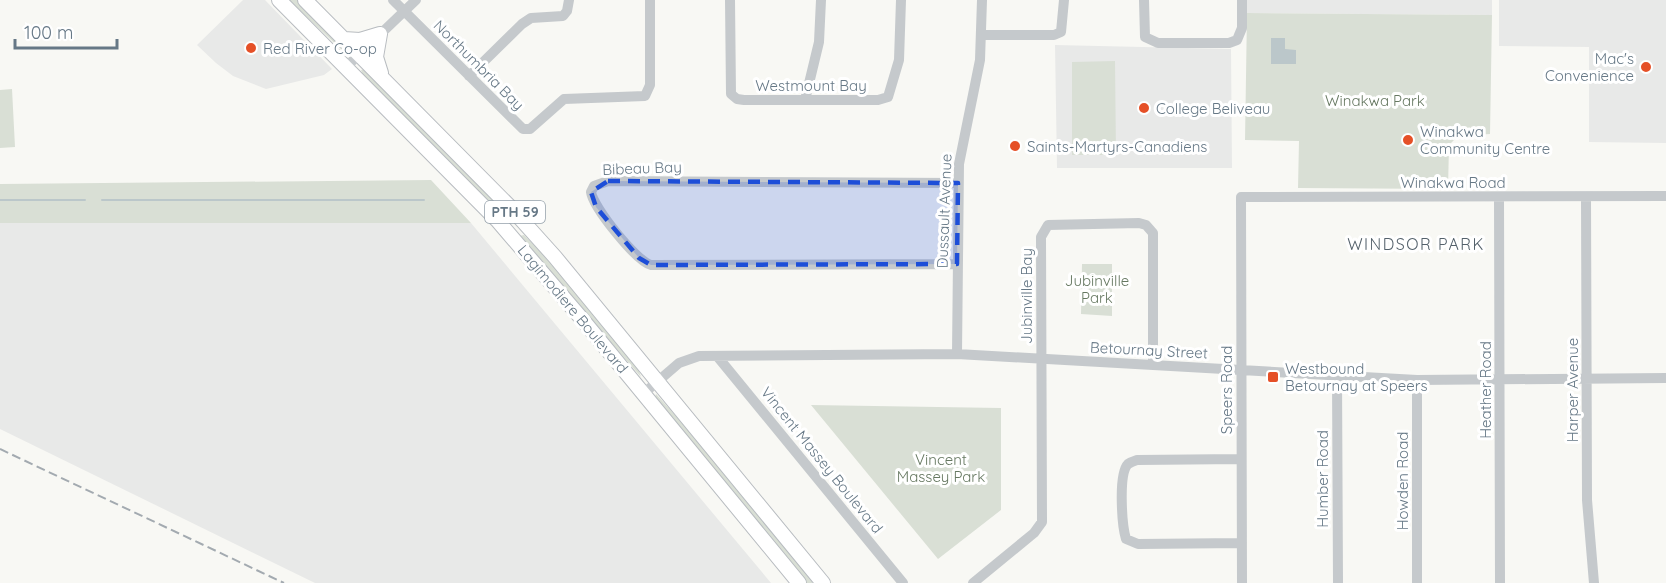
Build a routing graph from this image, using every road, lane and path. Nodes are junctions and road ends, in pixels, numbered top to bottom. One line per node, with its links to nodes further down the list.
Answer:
1 (279, 0): 19 (main road, Lagimodiere Boulevard / PTH 59)
2 (305, 0): 17 (main road, Lagimodiere Boulevard / PTH 59)
3 (393, 0): 14 (street, Northumbria Bay)
4 (416, 0): 14 (street)
5 (569, 0): 20 (street)
6 (650, 0): 20 (street, Northumbria Bay)
7 (730, 0): 22 (street, Westmount Bay)
8 (820, 0): 22 (street)
9 (901, 0): 22 (street, Westmount Bay)
10 (982, 0): 16 (street, Dussault Avenue)
11 (1064, 0): 16 (street)
12 (1144, 0): 13 (street)
13 (1242, 0)
14 (405, 11): 15 (street); 20 (street, Northumbria Bay)
15 (380, 34): 17 (main road); 18 (street); 21 (main road)
16 (983, 35): 23 (street, Dussault Avenue)
17 (344, 39): 18 (main road, Lagimodiere Boulevard / PTH 59)
18 (359, 54): 19 (street); 21 (main road, Lagimodiere Boulevard / PTH 59)
19 (346, 67): 40 (main road, Lagimodiere Boulevard / PTH 59)
20 (469, 76)
21 (383, 77): 39 (main road, Lagimodiere Boulevard / PTH 59)
22 (805, 100)
23 (958, 183): 28 (street, Dussault Avenue); 28 (street, Bibeau Bay)
24 (1499, 196): 26 (street, Winakwa Road); 27 (street, Winakwa Road); 38 (street, Heather Road)
25 (1666, 196): 27 (street, Winakwa Road)
26 (1241, 197): 33 (street, Speers Road)
27 (1586, 197): 36 (street, Harper Avenue)
28 (957, 264): 29 (street, Dussault Avenue)
29 (957, 354): 30 (street, Betournay Street); 31 (street, Betournay Street)
30 (717, 356): 39 (street, Betournay Street); 45 (street, Vincent Massey Boulevard)
31 (1041, 358): 32 (street, Betournay Street); 32 (street, Jubinville Bay); 46 (street)
32 (1153, 365): 33 (street, Betournay Street)
33 (1241, 370): 34 (street, Betournay Street); 41 (street, Speers Road)
34 (1337, 375): 37 (street, Betournay Street); 48 (street, Humber Road)
35 (1666, 378): 36 (street, Betournay Street)
36 (1586, 379): 38 (street, Betournay Street); 51 (street, Harper Avenue)
37 (1417, 380): 38 (street, Betournay Street); 49 (street, Howden Road)
38 (1499, 380): 50 (street, Heather Road)
39 (657, 381): 40 (street, Betournay Street); 44 (main road, Lagimodiere Boulevard / PTH 59)
40 (643, 394): 43 (main road, Lagimodiere Boulevard / PTH 59)
41 (1241, 459): 42 (street, Speers Road); 42 (street)
42 (1242, 543): 47 (street, Speers Road)
43 (799, 583)
44 (823, 583)
45 (903, 583)
46 (973, 583)
47 (1242, 583)
48 (1338, 583)
49 (1417, 583)
50 (1500, 583)
51 (1594, 583)

